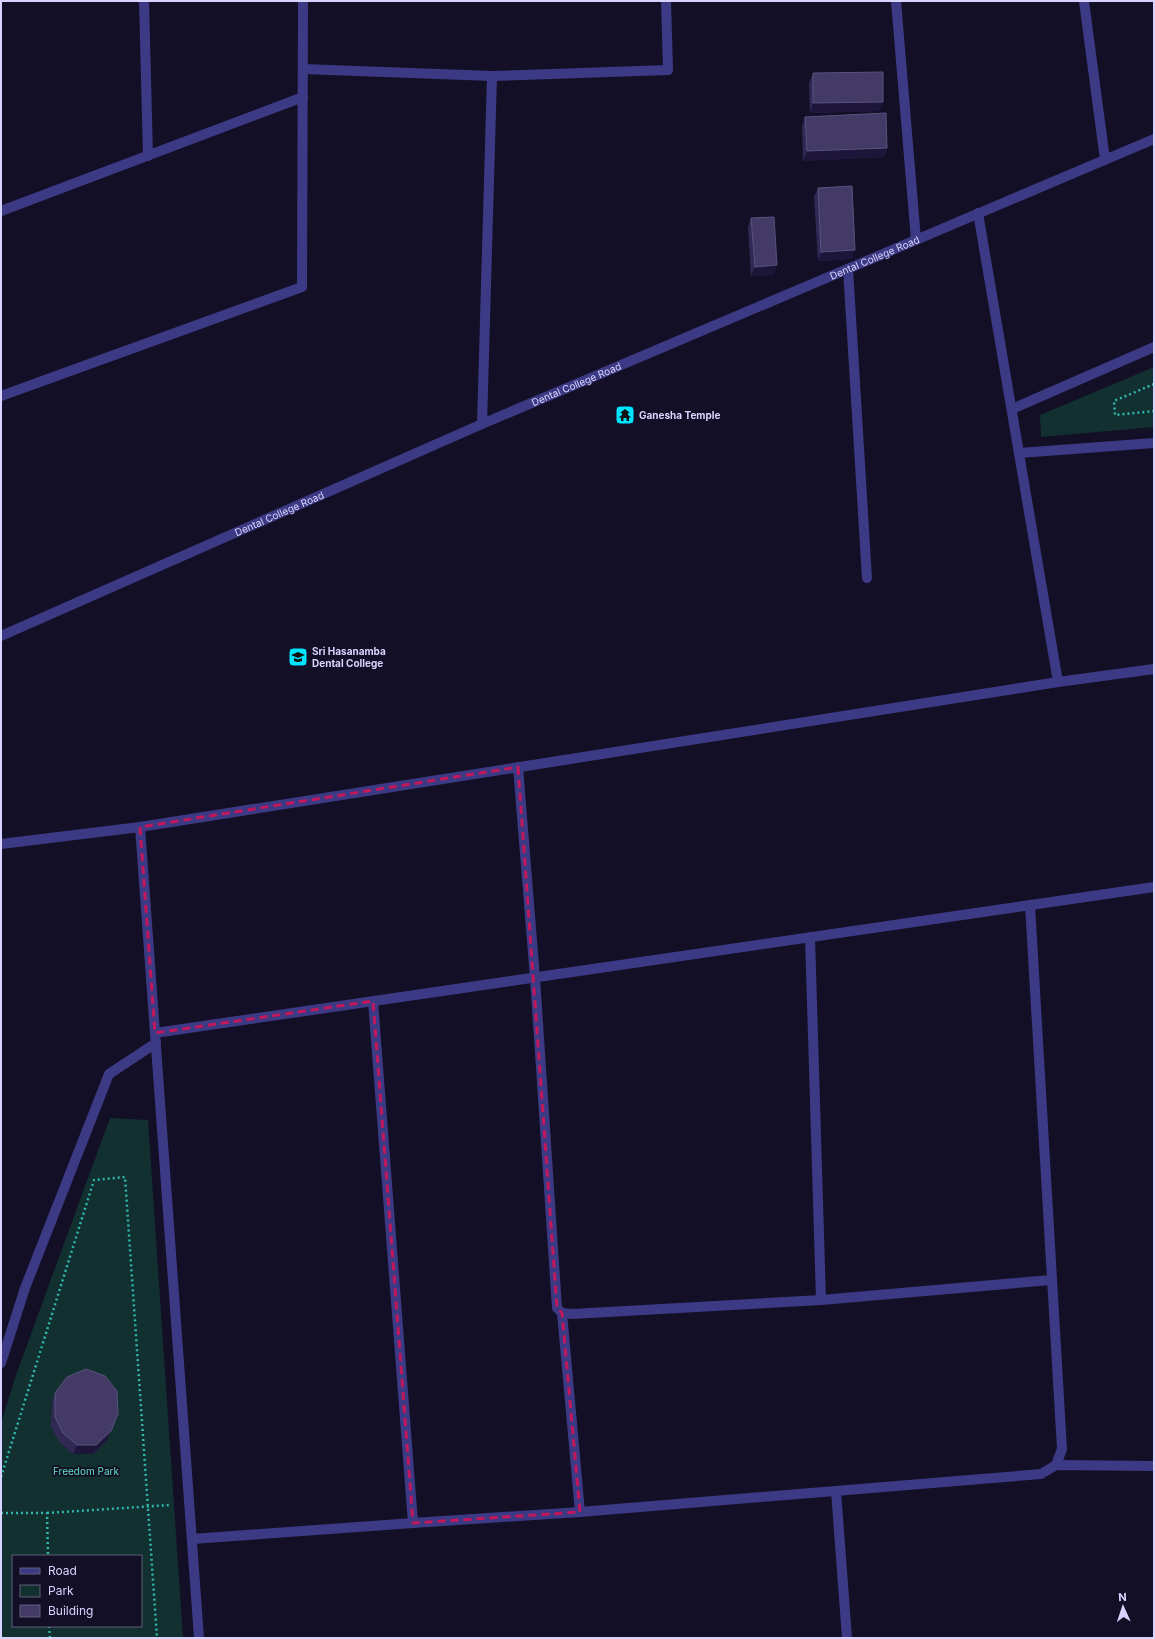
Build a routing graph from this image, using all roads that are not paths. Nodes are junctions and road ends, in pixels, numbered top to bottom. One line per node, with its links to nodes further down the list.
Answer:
1 (144, 1): 10 (street)
2 (303, 1): 6 (street)
3 (666, 1): 7 (street)
4 (896, 1): 14 (street)
5 (1084, 1): 11 (street)
6 (303, 69): 7 (street); 8 (street)
7 (492, 76): 19 (street)
8 (303, 97): 10 (street); 17 (street)
9 (1154, 139): 11 (street, Dental College Road)
10 (148, 156): 12 (street)
11 (1105, 160): 13 (street, Dental College Road)
12 (1, 211)
13 (978, 213): 14 (street, Dental College Road); 18 (street)
14 (916, 240): 15 (street, Dental College Road)
15 (848, 269): 19 (street, Dental College Road); 22 (street)
16 (1154, 347): 18 (street)
17 (1, 396)
18 (1012, 409): 21 (street)
19 (482, 424): 23 (street, Dental College Road)
20 (1154, 443): 21 (street)
21 (1019, 453): 25 (street)
22 (867, 578)
23 (1, 636)
24 (1154, 669): 25 (street)
25 (1058, 682): 26 (street)
26 (518, 767): 27 (street); 32 (street)
27 (140, 827): 28 (street); 34 (street)
28 (1, 844)
29 (1154, 887): 30 (street)
30 (1030, 905): 31 (street); 35 (street)
31 (810, 937): 32 (street); 36 (street)
32 (535, 978): 33 (street); 37 (street)
33 (373, 1001): 34 (street); 43 (street)
34 (156, 1038): 38 (street); 44 (street)
35 (1051, 1280): 36 (street); 39 (street)
36 (821, 1300): 37 (street)
37 (562, 1314): 42 (street)
38 (1, 1363)
39 (1056, 1465): 40 (street); 41 (street)
40 (1154, 1466)
41 (836, 1491): 42 (street); 46 (street)
42 (580, 1512): 43 (street)
43 (414, 1523): 44 (street)
44 (192, 1539): 45 (street)
45 (199, 1638)
46 (847, 1638)

